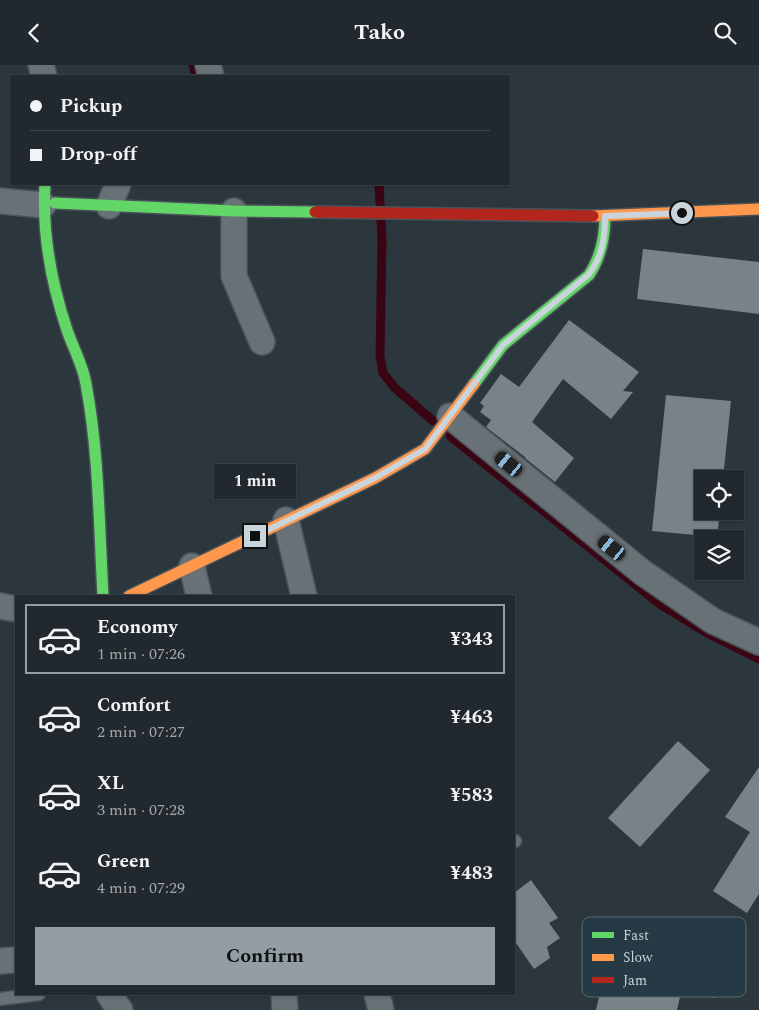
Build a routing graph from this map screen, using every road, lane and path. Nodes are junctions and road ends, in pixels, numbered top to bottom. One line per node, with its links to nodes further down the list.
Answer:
1 (114, 195): 2 (street); 5 (street)
2 (48, 197): 3 (street); 11 (street)
3 (0, 201)
4 (759, 209): 6 (street)
5 (234, 211): 6 (street); 7 (street)
6 (605, 216): 8 (street)
7 (262, 342)
8 (450, 416): 9 (street); 17 (street)
9 (286, 521): 10 (street); 14 (street)
10 (192, 566): 12 (street); 13 (street)
11 (103, 595)
12 (131, 595)
13 (199, 595)
14 (304, 595)
15 (0, 606): 16 (street)
16 (15, 609)
17 (759, 642)
18 (15, 960): 19 (street)
19 (0, 961)
20 (31, 995): 24 (lane)
21 (110, 995): 25 (street)
22 (284, 995): 26 (street)
23 (377, 995): 27 (street)
24 (0, 999)
25 (120, 1010)
26 (285, 1010)
27 (381, 1010)

